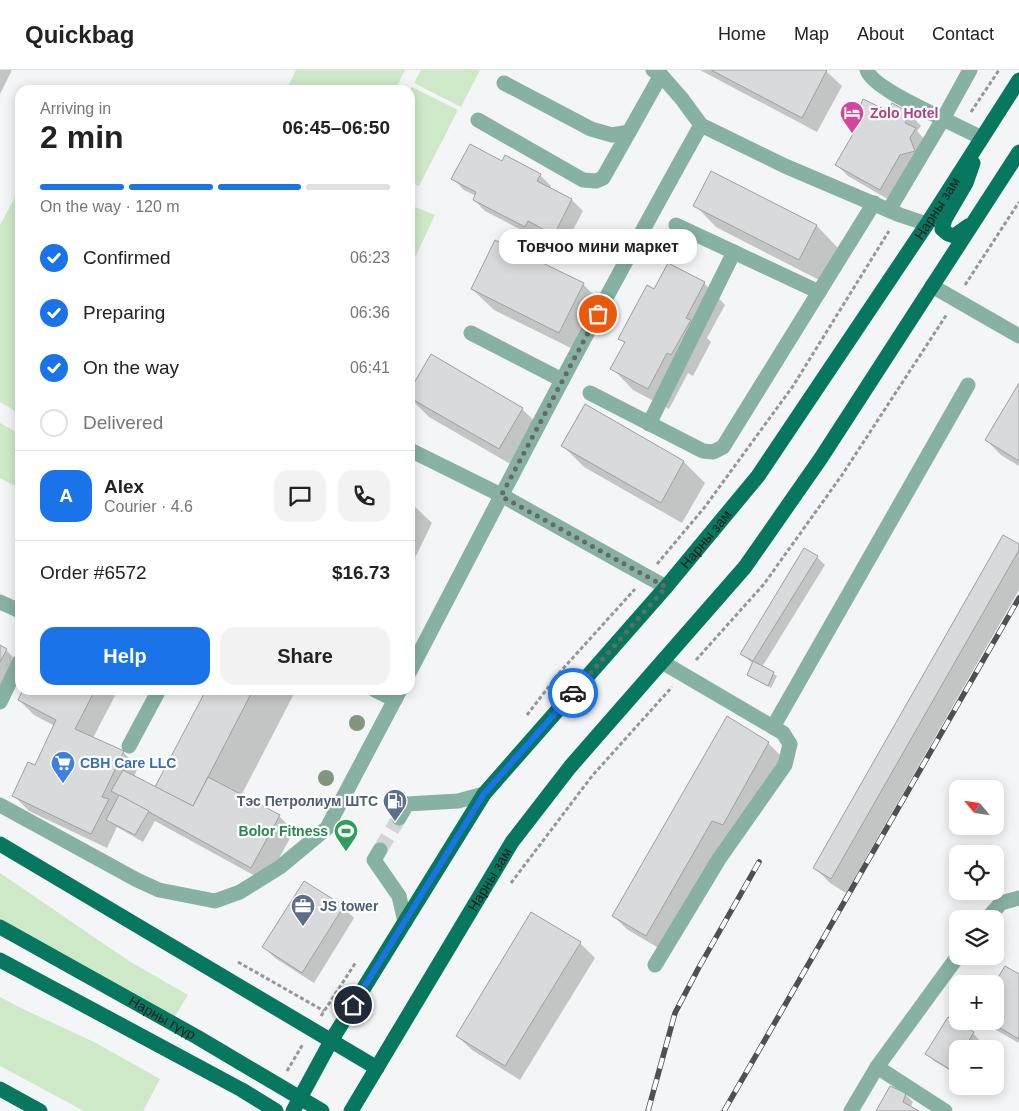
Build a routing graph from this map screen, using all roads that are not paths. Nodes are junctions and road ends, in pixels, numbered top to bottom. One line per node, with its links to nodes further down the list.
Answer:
1 (867, 70): 6 (street)
2 (970, 70): 6 (street)
3 (657, 73): 8 (street); 9 (street)
4 (1019, 80): 10 (main road, Нарны зам)
5 (504, 83): 9 (street)
6 (943, 119): 10 (street); 13 (street)
7 (478, 120): 9 (street)
8 (701, 125): 12 (street); 22 (street)
9 (629, 132)
10 (982, 138): 14 (main road); 15 (main road, Нарны зам)
11 (1019, 152): 14 (main road, Нарны зам)
12 (874, 203): 13 (street); 19 (street)
13 (894, 212): 15 (street)
14 (975, 220): 18 (main road, Нарны зам)
15 (927, 224): 28 (main road, Нарны зам)
16 (676, 225): 17 (street)
17 (734, 252): 19 (street); 25 (street)
18 (932, 286): 21 (street); 32 (main road, Нарны зам)
19 (819, 292): 25 (street)
20 (471, 333): 22 (street)
21 (1019, 336)
22 (562, 380): 27 (street)
23 (968, 386): 37 (street)
24 (590, 393): 25 (street)
25 (649, 424)
26 (415, 453): 27 (street)
27 (501, 496): 28 (street); 31 (street)
28 (666, 587): 39 (main road, Нарны зам)
29 (0, 602): 30 (street)
30 (15, 609)
31 (415, 661)
32 (662, 662): 37 (street); 53 (main road, Нарны зам)
33 (15, 671): 36 (street)
34 (157, 695): 38 (street)
35 (398, 695): 40 (street)
36 (0, 702)
37 (773, 727): 49 (street)
38 (129, 746)
39 (484, 794): 41 (street); 46 (main road, Нарны зам)
40 (0, 805)
41 (399, 818)
42 (0, 844): 51 (main road)
43 (380, 850): 46 (street)
44 (1019, 898): 45 (street)
45 (994, 910)
46 (405, 922): 51 (main road, Нарны зам)
47 (0, 928): 58 (main road, Нарны гүүр)
48 (0, 960): 56 (main road, Нарны гүүр)
49 (655, 965)
50 (951, 965): 52 (street)
51 (331, 1041): 53 (main road); 57 (main road, Нарны зам)
52 (877, 1067): 60 (street); 61 (street)
53 (377, 1068): 59 (main road, Нарны зам)
54 (0, 1089): 55 (main road)
55 (40, 1111)
56 (276, 1111)
57 (293, 1111)
58 (322, 1111)
59 (351, 1111)
60 (851, 1111)
61 (945, 1111)

